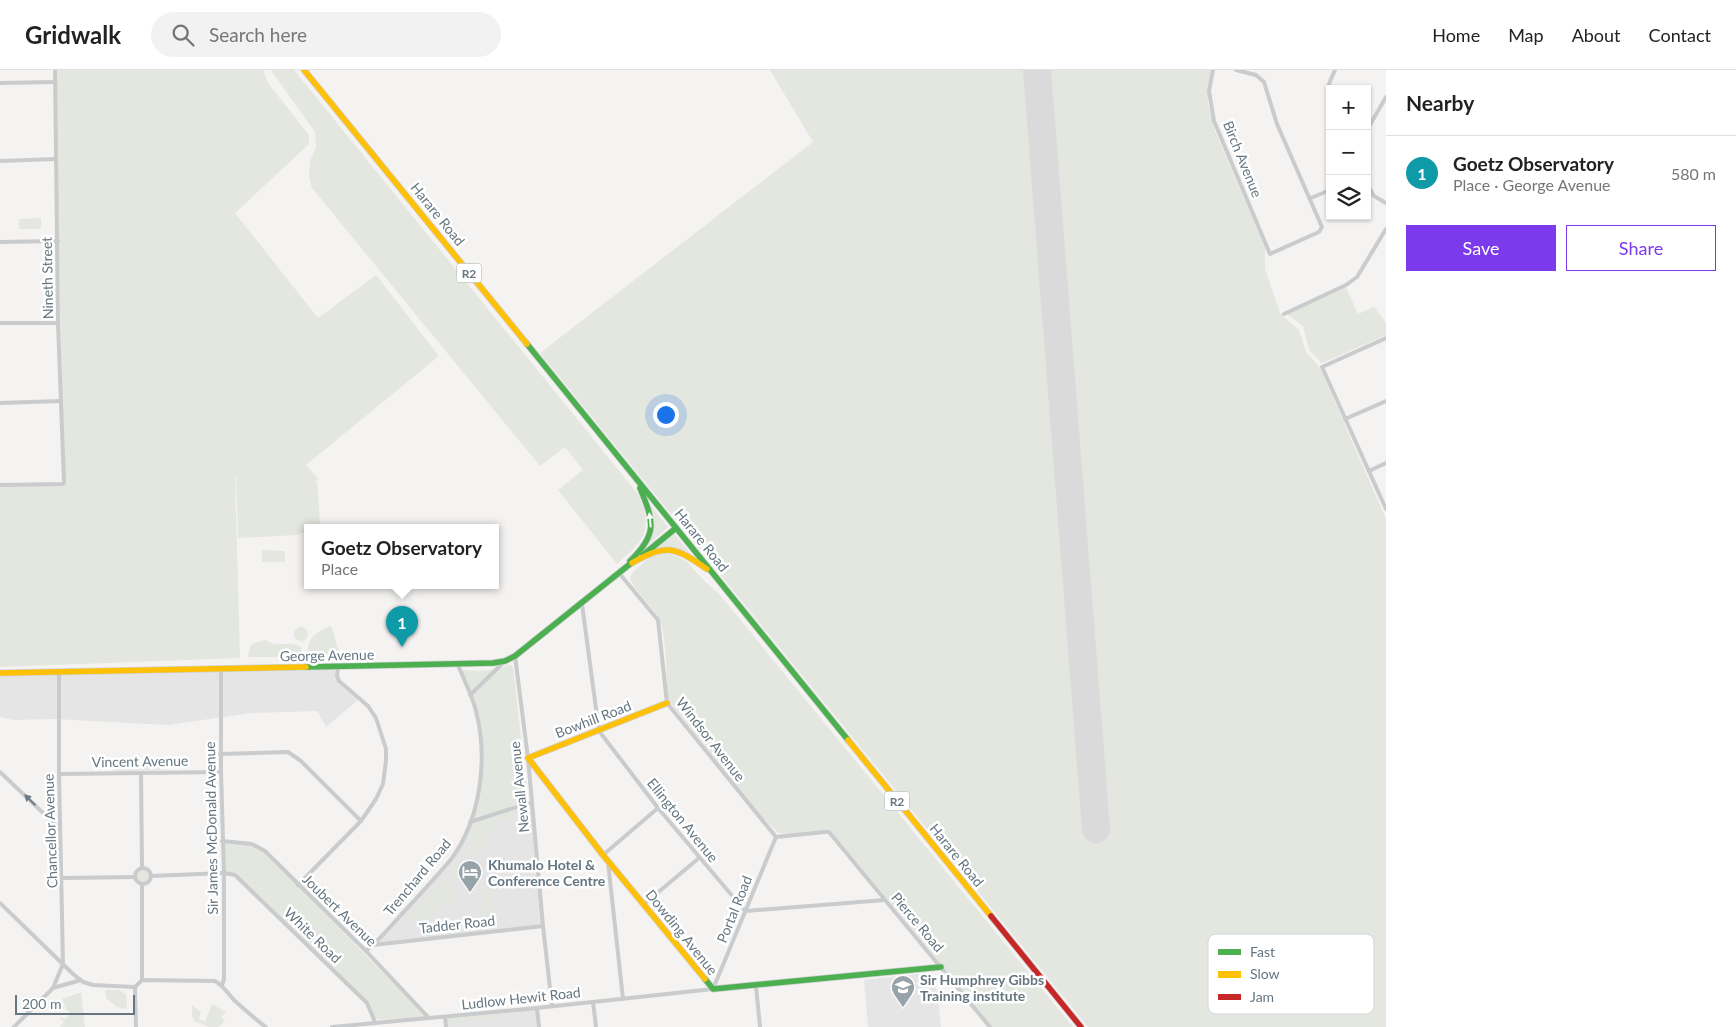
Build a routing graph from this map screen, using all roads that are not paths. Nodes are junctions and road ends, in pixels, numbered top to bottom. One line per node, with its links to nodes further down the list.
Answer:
1 (55, 70): 6 (street, Nineth Street)
2 (304, 70): 30 (main road, Harare Road / R2)
3 (1213, 70): 15 (street, Birch Avenue)
4 (1236, 70): 15 (street)
5 (1335, 70): 8 (street)
6 (55, 82): 7 (street); 11 (street, Nineth Street)
7 (0, 83)
8 (1328, 85)
9 (1386, 97): 10 (street)
10 (1371, 123)
11 (56, 160): 12 (street); 18 (street, Nineth Street)
12 (0, 161)
13 (1371, 191): 16 (street)
14 (1326, 192): 15 (street)
15 (1310, 198)
16 (1386, 204)
17 (1386, 228): 20 (street)
18 (58, 241): 19 (street); 22 (street, Nineth Street)
19 (0, 242)
20 (1284, 314)
21 (0, 323): 22 (street)
22 (58, 323): 24 (street, Nineth Street)
23 (1386, 338): 27 (street)
24 (61, 401): 26 (street); 31 (street, Nineth Street)
25 (1386, 401): 27 (street)
26 (0, 403)
27 (1345, 419): 29 (street)
28 (1386, 463): 29 (street)
29 (1369, 471): 32 (street)
30 (634, 475): 33 (main road, Harare Road / R2); 34 (main road, one-way to 30)
31 (0, 485)
32 (1386, 510)
33 (674, 526): 34 (main road, George Avenue); 36 (main road, Harare Road / R2)
34 (631, 562): 35 (main road, George Avenue); 36 (main road)
35 (621, 571): 37 (main road, George Avenue); 46 (street, Windsor Avenue)
36 (715, 575): 104 (main road, Harare Road / R2)
37 (582, 604): 38 (main road, George Avenue); 47 (street, Ellington Avenue)
38 (515, 656): 39 (main road, George Avenue); 49 (street, Newall Avenue)
39 (505, 661): 40 (main road, George Avenue); 45 (street)
40 (458, 665): 41 (main road, George Avenue); 45 (street, Trenchard Road)
41 (338, 667): 42 (main road, George Avenue); 56 (street)
42 (221, 669): 43 (main road, George Avenue); 48 (street, Sir James McDonald Avenue)
43 (59, 672): 44 (main road, George Avenue); 53 (street, Chancellor Avenue)
44 (0, 673)
45 (470, 695): 57 (street, Trenchard Road)
46 (667, 703): 47 (main road, Bowhill Road); 59 (street, Windsor Avenue)
47 (599, 731): 49 (main road, Bowhill Road); 55 (street, Ellington Avenue)
48 (220, 754): 51 (street, Sir James McDonald Avenue); 56 (street)
49 (528, 758): 54 (street, Newall Avenue); 61 (main road, Dowding Avenue)
50 (0, 772): 58 (street, one-way to 50)
51 (220, 772): 52 (street, Vincent Avenue); 60 (street, Sir James McDonald Avenue)
52 (141, 773): 53 (street, Vincent Avenue); 64 (street)
53 (59, 774): 58 (street, Chancellor Avenue)
54 (532, 802): 57 (street); 75 (street, Newall Avenue)
55 (658, 808): 61 (street); 62 (street, Ellington Avenue)
56 (360, 821): 70 (street)
57 (470, 822): 76 (street, Trenchard Road)
58 (60, 829): 68 (street, Chancellor Avenue)
59 (776, 838): 71 (street, Pierce Road); 74 (street, Portal Road)
60 (222, 841): 65 (street, Sir James McDonald Avenue); 70 (street, Joubert Avenue)
61 (603, 855): 63 (main road, Dowding Avenue)
62 (699, 858): 73 (street); 74 (street, Ellington Avenue)
63 (608, 862): 73 (main road, Dowding Avenue); 87 (street)
64 (142, 867): 66 (street); 67 (street)
65 (224, 873): 66 (street); 82 (street, Sir James McDonald Avenue); 93 (street, White Road)
66 (151, 876): 69 (street)
67 (135, 877): 68 (street); 69 (street)
68 (63, 878): 78 (street, Chancellor Avenue)
69 (142, 884): 80 (street)
70 (298, 885): 77 (street, Joubert Avenue)
71 (885, 900): 74 (street); 79 (street, Pierce Road)
72 (0, 904): 78 (street)
73 (643, 905): 86 (main road, Dowding Avenue)
74 (745, 911): 86 (street, Portal Road)
75 (543, 926): 76 (street, Tadder Road); 89 (street, Newall Avenue)
76 (373, 945): 77 (street, Trenchard Road)
77 (366, 950): 92 (street, Joubert Avenue)
78 (63, 964): 81 (street); 85 (street, Chancellor Avenue)
79 (941, 967): 83 (main road, Dowding Avenue); 103 (street, Pierce Road)
80 (142, 980): 82 (street); 84 (street)
81 (82, 981): 84 (street); 85 (street)
82 (222, 985): 97 (street)
83 (756, 986): 86 (main road, Dowding Avenue); 102 (street)
84 (135, 987): 96 (street)
85 (53, 988): 95 (street)
86 (713, 989): 87 (street, Ludlow Hewit Road)
87 (623, 999): 88 (street, Ludlow Hewit Road)
88 (593, 1002): 89 (street, Ludlow Hewit Road); 101 (street)
89 (552, 1006): 90 (street, Ludlow Hewit Road)
90 (537, 1008): 91 (street, Ludlow Hewit Road); 100 (street)
91 (445, 1017): 92 (street, Ludlow Hewit Road); 99 (street)
92 (429, 1018): 93 (street, Ludlow Hewit Road)
93 (375, 1022): 94 (street, Ludlow Hewit Road)
94 (347, 1026): 98 (street, Ludlow Hewit Road)
95 (14, 1027)
96 (136, 1027)
97 (266, 1027)
98 (332, 1027)
99 (446, 1027)
100 (539, 1027)
101 (596, 1027)
102 (760, 1027)
103 (990, 1027)
104 (1081, 1027)

